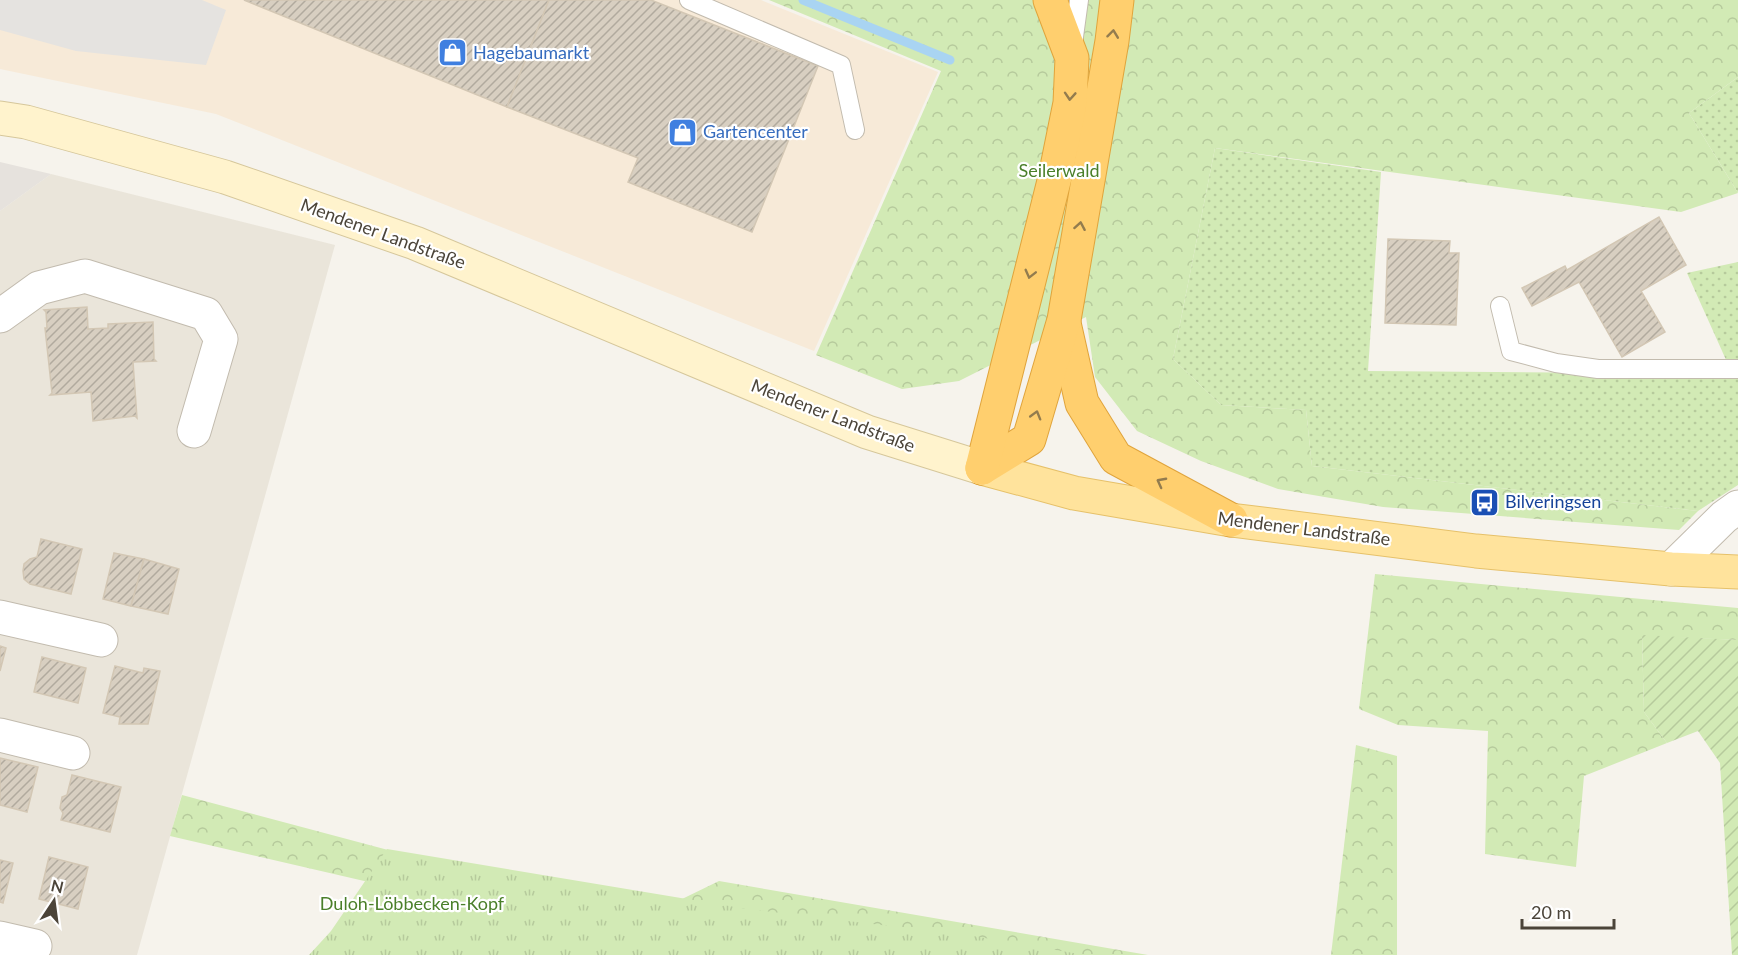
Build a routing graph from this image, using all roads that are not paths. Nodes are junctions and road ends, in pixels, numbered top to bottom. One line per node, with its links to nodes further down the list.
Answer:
1 (689, 0): 7 (lane)
2 (1050, 0): 5 (highway)
3 (1079, 0): 5 (lane)
4 (1117, 0): 10 (highway, one-way to 4)
5 (1071, 58): 13 (highway, one-way to 13)
6 (0, 118): 13 (main road, Mendener Landstraße)
7 (855, 130)
8 (1500, 306): 11 (lane)
9 (0, 316): 12 (street)
10 (1064, 320): 13 (highway, one-way to 10); 15 (highway, one-way to 10)
11 (1738, 369)
12 (194, 431)
13 (982, 468): 15 (main road, Mendener Landstraße)
14 (1738, 507): 16 (street)
15 (1231, 520): 16 (main road, Mendener Landstraße)
16 (1671, 569): 17 (main road, Mendener Landstraße)
17 (1738, 572)
18 (0, 617): 19 (street)
19 (100, 640)
20 (0, 735): 21 (street)
21 (73, 753)
22 (0, 938): 23 (street)
23 (35, 946)

